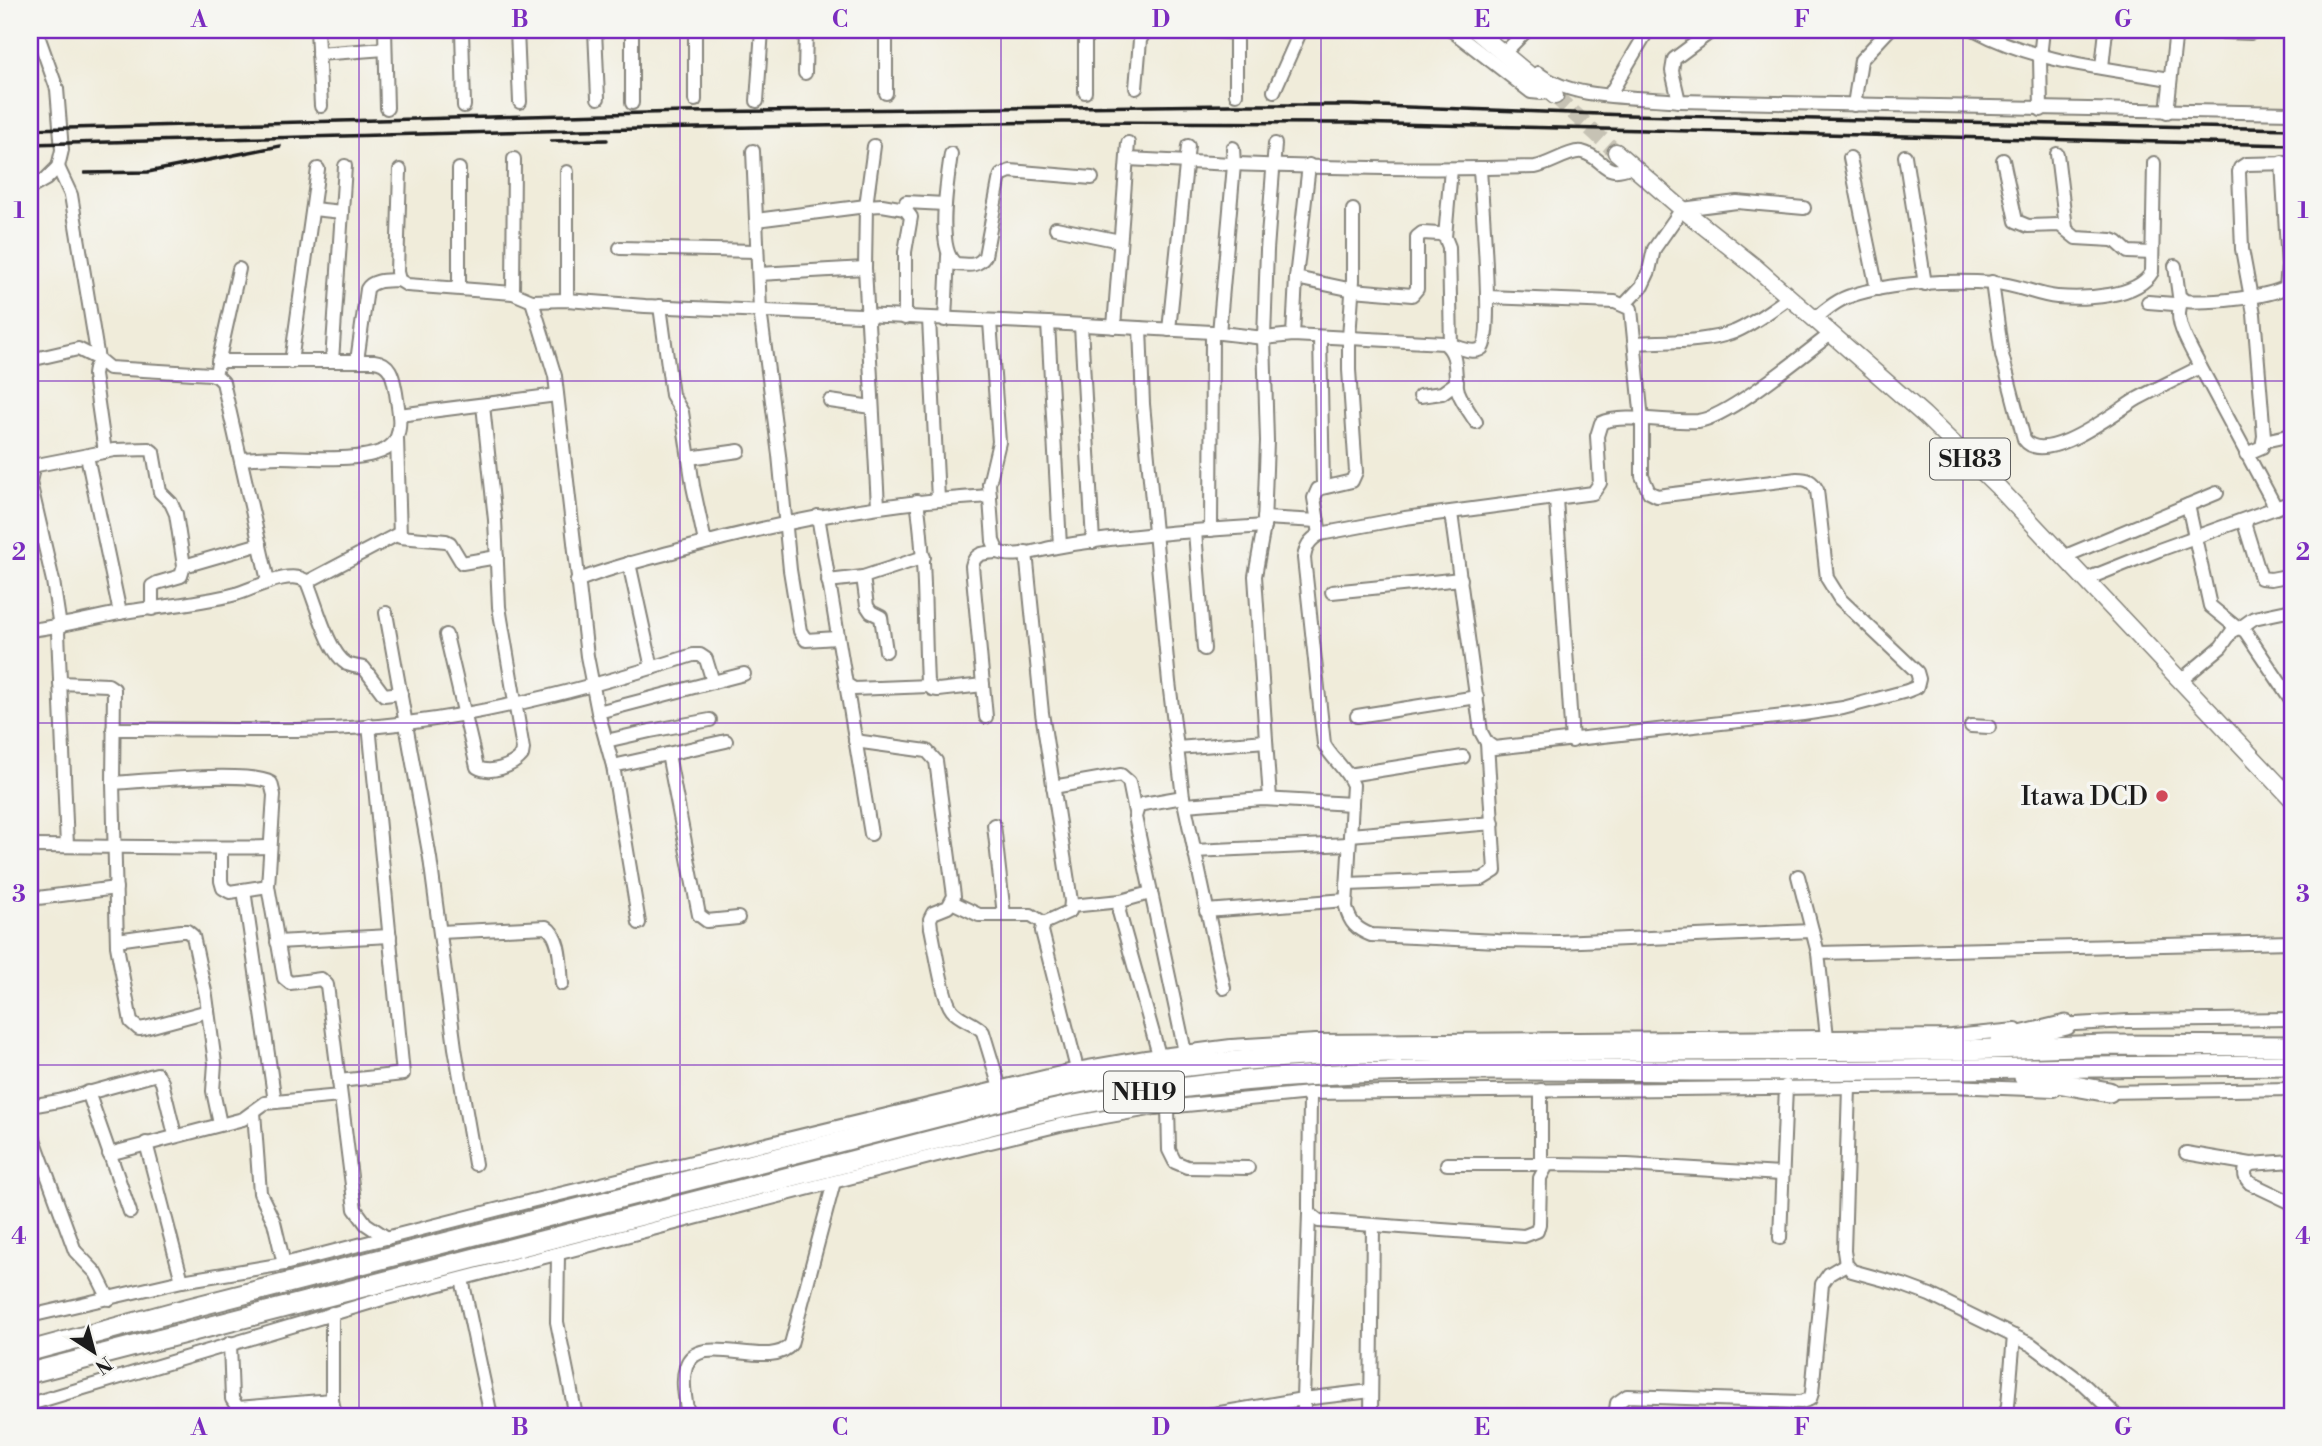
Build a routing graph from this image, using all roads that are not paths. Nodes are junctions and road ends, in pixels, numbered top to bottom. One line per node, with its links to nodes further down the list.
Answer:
1 (36, 30): 77 (street)
2 (317, 30): 30 (street)
3 (384, 30): 28 (street)
4 (462, 30): 50 (street)
5 (517, 30): 46 (street)
6 (594, 30): 42 (street)
7 (632, 30): 47 (street)
8 (695, 30): 43 (street)
9 (762, 30): 44 (street)
10 (806, 30): 33 (street)
11 (886, 30): 38 (street)
12 (1085, 30): 37 (street)
13 (1146, 30): 35 (street)
14 (1205, 30): 27 (street)
15 (1301, 30): 36 (street)
16 (1451, 30): 40 (street)
17 (1475, 30): 40 (main road)
18 (1483, 30): 29 (street)
19 (1527, 30): 29 (street)
20 (1648, 30): 41 (street)
21 (1713, 30): 45 (street)
22 (1889, 30): 48 (street)
23 (1975, 30): 31 (street)
24 (2043, 30): 31 (street)
25 (2106, 30): 32 (street)
26 (2256, 30): 34 (street)
27 (1236, 31): 39 (street)
28 (385, 49): 30 (street); 51 (street)
29 (1507, 50): 41 (street)
30 (318, 54): 49 (street)
31 (2040, 57): 32 (street); 52 (street)
32 (2102, 67): 34 (street)
33 (806, 73)
34 (2171, 79): 53 (street)
35 (1136, 88)
36 (1274, 91)
37 (1085, 92)
38 (886, 93)
39 (1236, 94)
40 (1552, 94)
41 (1610, 94): 45 (street)
42 (598, 98)
43 (695, 100)
44 (757, 101)
45 (1679, 101): 48 (street)
46 (520, 102)
47 (632, 103)
48 (1854, 105): 52 (street)
49 (321, 106)
50 (464, 106)
51 (387, 108)
52 (2041, 110): 53 (street)
53 (2167, 111): 54 (street)
54 (2292, 113)
55 (1128, 143): 67 (street)
56 (1275, 144): 74 (street)
57 (874, 146): 88 (street)
58 (1188, 146): 69 (street)
59 (1233, 148): 72 (street)
60 (753, 151): 94 (street)
61 (1616, 152): 76 (main road, SH83)
62 (951, 153): 87 (street)
63 (2057, 154): 96 (street)
64 (1905, 156): 110 (street)
65 (1850, 158): 112 (street)
66 (514, 159): 115 (street)
67 (1127, 159): 69 (street); 98 (street)
68 (2003, 160): 96 (street)
69 (1187, 162): 72 (street); 136 (street)
70 (2154, 163): 101 (street)
71 (2287, 163): 114 (street); 116 (street)
72 (1234, 165): 74 (street); 137 (street)
73 (345, 166): 93 (street)
74 (1274, 166): 75 (street); 141 (street)
75 (1310, 166): 81 (street); 107 (street)
76 (1632, 166): 78 (street); 91 (main road, SH83)
77 (58, 167): 85 (street); 146 (street)
78 (1480, 168): 81 (street); 117 (street)
79 (318, 169): 90 (street)
80 (459, 169): 111 (street)
81 (1451, 169): 97 (street)
82 (400, 170): 108 (street)
83 (567, 172): 119 (street)
84 (1092, 178): 102 (street)
85 (30, 188)
86 (906, 202): 87 (street)
87 (945, 204): 102 (street)
88 (866, 206): 94 (street); 104 (street); 127 (street)
89 (1804, 208): 91 (street)
90 (313, 209): 93 (street); 150 (street)
91 (1682, 209): 118 (main road, SH83); 123 (street)
92 (1353, 210): 113 (street)
93 (342, 212): 148 (street)
94 (756, 219): 100 (street)
95 (1056, 228): 98 (street)
96 (2066, 228): 101 (street)
97 (1445, 237): 113 (street); 144 (street)
98 (1120, 241): 134 (street)
99 (620, 248): 100 (street)
100 (757, 251): 106 (street)
101 (2152, 253): 109 (street)
102 (948, 256): 130 (street)
103 (2175, 267): 120 (street)
104 (865, 268): 106 (street); 126 (street)
105 (239, 269): 147 (street)
106 (759, 274): 125 (street)
107 (1296, 278): 113 (street); 139 (street)
108 (399, 280): 111 (street); 149 (street)
109 (1992, 282): 110 (street); 151 (street)
110 (1925, 284): 112 (street)
111 (459, 288): 115 (street)
112 (1877, 289): 129 (street)
113 (1353, 290): 142 (street)
114 (2288, 290): 116 (street)
115 (513, 293): 121 (street)
116 (2251, 296): 120 (street); 164 (street)
117 (1487, 297): 123 (street); 144 (street)
118 (1790, 297): 129 (main road, SH83); 143 (street)
119 (567, 300): 121 (street); 124 (street)
120 (2182, 300): 122 (street); 151 (street)
121 (531, 301): 154 (street)
122 (2148, 302)
123 (1625, 304): 143 (street)
124 (660, 306): 125 (street); 169 (street)
125 (760, 310): 126 (street); 185 (street)
126 (868, 316): 127 (street); 158 (street)
127 (905, 318): 128 (street)
128 (929, 319): 130 (street); 174 (street)
129 (1815, 319): 138 (main road, SH83)
130 (945, 320): 131 (street)
131 (989, 322): 132 (street); 173 (street)
132 (1048, 323): 133 (street); 195 (street)
133 (1081, 326): 134 (street); 193 (street)
134 (1114, 327): 135 (street)
135 (1140, 328): 136 (street); 190 (street)
136 (1169, 330): 137 (street)
137 (1216, 332): 141 (street); 187 (street)
138 (1832, 333): 160 (street); 200 (main road, SH83)
139 (1293, 335): 140 (street); 141 (street)
140 (1320, 337): 142 (street); 171 (street)
141 (1264, 338): 184 (street)
142 (1349, 338): 144 (street); 171 (street)
143 (1635, 343): 160 (street)
144 (1451, 346): 153 (street)
145 (30, 360): 146 (street)
146 (99, 360): 152 (street); 165 (street)
147 (218, 360): 150 (street); 152 (street)
148 (332, 361): 149 (street); 150 (street)
149 (357, 361): 159 (street)
150 (291, 362)
151 (2200, 367): 167 (street)
152 (218, 377): 170 (street)
153 (1457, 382): 155 (street); 161 (street)
154 (557, 395): 157 (street); 207 (street)
155 (1420, 396)
156 (830, 401): 158 (street)
157 (483, 405): 159 (street); 198 (street)
158 (872, 407): 179 (street)
159 (399, 415): 163 (street)
160 (1642, 420): 175 (street); 250 (street)
161 (1476, 422)
162 (2292, 435): 164 (street)
163 (397, 438): 170 (street); 189 (street)
164 (2264, 442): 167 (street)
165 (105, 452): 168 (street); 202 (street)
166 (739, 452): 169 (street)
167 (2246, 454): 180 (street)
168 (87, 456): 214 (street); 216 (street)
169 (690, 458): 192 (street)
170 (242, 460): 194 (street)
171 (1323, 486): 186 (street)
172 (2217, 493): 178 (street)
173 (990, 496): 174 (street); 196 (street)
174 (938, 499): 176 (street)
175 (1556, 499): 181 (street); 250 (street)
176 (917, 501): 179 (street); 199 (street)
177 (2292, 502): 180 (street)
178 (2188, 505): 191 (street); 200 (street)
179 (878, 506): 182 (street)
180 (2276, 508): 183 (street)
181 (1451, 513): 186 (street); 205 (street)
182 (818, 516): 185 (street); 208 (street)
183 (2247, 519): 191 (street); 203 (street)
184 (1264, 522): 186 (street); 187 (street); 249 (street)
185 (787, 523): 192 (street); 220 (street)
186 (1319, 527): 256 (street)
187 (1211, 530): 188 (street)
188 (1195, 531): 190 (street); 221 (street)
189 (398, 534): 198 (street); 210 (street)
190 (1157, 535): 193 (street); 252 (street)
191 (2194, 537): 206 (street); 217 (street)
192 (705, 542): 201 (street)
193 (1093, 542): 195 (street)
194 (260, 544): 202 (street); 209 (street)
195 (1060, 546): 197 (street)
196 (998, 552): 197 (street); 229 (street)
197 (1026, 552): 258 (street)
198 (497, 557): 235 (street)
199 (925, 557): 204 (street); 231 (street)
200 (2063, 557): 206 (main road, SH83)
201 (629, 564): 207 (street); 223 (street)
202 (184, 566): 212 (street)
203 (2292, 575)
204 (863, 577): 208 (street); 222 (street)
205 (1461, 579): 211 (street); 233 (street)
206 (2084, 580): 225 (main road, SH83)
207 (577, 581): 230 (street)
208 (828, 581): 220 (street)
209 (268, 582): 210 (street); 212 (street)
210 (307, 582): 232 (street)
211 (1332, 592)
212 (152, 609): 214 (street)
213 (2292, 610): 217 (street)
214 (120, 613): 216 (street)
215 (386, 613): 232 (street)
216 (60, 627): 218 (street); 227 (street)
217 (2238, 628): 225 (street); 234 (street)
218 (30, 630)
219 (446, 635): 237 (street)
220 (837, 638): 228 (street)
221 (1204, 649)
222 (886, 651)
223 (652, 668): 226 (street); 230 (street)
224 (744, 674): 226 (street)
225 (2180, 681): 260 (main road, SH83)
226 (713, 682): 236 (street)
227 (60, 683): 245 (street); 270 (street)
228 (846, 684): 231 (street); 248 (street)
229 (983, 685): 231 (street); 239 (street)
230 (593, 686): 235 (street); 236 (street)
231 (929, 686)
232 (401, 693): 241 (street)
233 (1477, 697): 238 (street); 251 (street)
234 (2292, 701)
235 (514, 704): 237 (street); 237 (street)
236 (598, 712): 246 (street)
237 (465, 713): 241 (street)
238 (1357, 716)
239 (986, 717)
240 (710, 720): 246 (street)
241 (407, 723): 242 (street); 291 (street)
242 (369, 725): 245 (street); 292 (street)
243 (1971, 726): 244 (street)
244 (1989, 727)
245 (113, 729): 257 (street)
246 (606, 741): 255 (street)
247 (726, 741): 253 (street)
248 (855, 741): 266 (street); 283 (street)
249 (1266, 741): 252 (street); 259 (street)
250 (1572, 741): 251 (street)
251 (1487, 743): 264 (street)
252 (1177, 748): 261 (street)
253 (668, 754): 255 (street); 287 (street)
254 (1463, 757): 256 (street)
255 (613, 766): 288 (street)
256 (1348, 775): 262 (street)
257 (113, 783): 268 (street); 271 (street)
258 (1053, 787): 263 (street); 284 (street)
259 (1270, 799): 261 (street); 262 (street)
260 (2292, 799)
261 (1184, 801): 263 (street); 273 (street)
262 (1352, 804): 267 (street)
263 (1135, 812): 279 (street)
264 (1493, 823): 267 (street); 275 (street)
265 (994, 825): 286 (street)
266 (872, 834)
267 (1350, 839): 273 (street); 275 (street)
268 (115, 845): 270 (street); 272 (street); 277 (street)
269 (30, 846): 270 (street)
270 (67, 846)
271 (270, 847): 272 (street); 276 (street)
272 (221, 848): 278 (street)
273 (1194, 851): 285 (street)
274 (1798, 876): 290 (street)
275 (1348, 884): 281 (street)
276 (268, 886): 278 (street); 294 (street)
277 (116, 888): 280 (street); 293 (street)
278 (244, 890): 320 (street)
279 (1150, 893): 282 (street); 305 (street)
280 (30, 899)
281 (1346, 900): 285 (street); 290 (street)
282 (1121, 901): 284 (street); 306 (street)
283 (952, 902): 286 (street); 313 (street)
284 (1071, 906): 289 (street)
285 (1206, 911): 298 (street)
286 (1004, 915): 289 (street)
287 (737, 918)
288 (639, 923)
289 (1044, 923): 308 (street)
290 (1812, 931): 296 (street)
291 (440, 932): 297 (street); 331 (street)
292 (390, 936): 294 (street); 310 (street)
293 (117, 940): 299 (street); 299 (street)
294 (277, 942): 310 (street)
295 (2292, 942): 296 (street)
296 (1818, 953): 302 (street)
297 (562, 984)
298 (1224, 988)
299 (208, 1011): 324 (street)
300 (2292, 1019): 301 (street)
301 (2066, 1025): 302 (street); 304 (highway)
302 (1827, 1037): 305 (street)
303 (2292, 1046): 304 (highway, NH19)
304 (1962, 1050): 354 (highway, NH19)
305 (1185, 1052): 306 (street)
306 (1159, 1055): 308 (street)
307 (2292, 1065): 309 (highway, NH19)
308 (1076, 1069): 313 (street)
309 (1981, 1069): 317 (highway); 355 (highway, NH19)
310 (339, 1081): 319 (street)
311 (1786, 1086): 312 (street); 315 (street); 336 (street)
312 (1849, 1087): 317 (street); 345 (street)
313 (1000, 1088): 342 (street)
314 (2292, 1089): 317 (street)
315 (1541, 1090): 318 (street); 333 (street)
316 (88, 1092): 321 (street); 326 (street); 329 (street)
317 (2109, 1092)
318 (1310, 1093): 322 (street); 340 (street)
319 (340, 1096): 320 (street); 342 (street)
320 (275, 1102): 323 (street)
321 (30, 1106)
322 (1168, 1107): 335 (street); 337 (street)
323 (254, 1112): 324 (street); 346 (street)
324 (220, 1124): 326 (street)
325 (30, 1128): 349 (street)
326 (175, 1135): 327 (street)
327 (146, 1143): 329 (street); 348 (street)
328 (2186, 1153): 334 (street)
329 (109, 1154): 339 (street)
330 (2292, 1161): 334 (street)
331 (475, 1164)
332 (1447, 1164): 333 (street)
333 (1547, 1164): 336 (street); 341 (street)
334 (2251, 1164): 338 (street)
335 (1248, 1168)
336 (1781, 1174): 343 (street)
337 (834, 1182): 344 (street); 364 (street)
338 (2292, 1203)
339 (130, 1212)
340 (1309, 1213): 341 (street); 357 (street)
341 (1373, 1225): 356 (street)
342 (387, 1238): 346 (street)
343 (1780, 1238)
344 (558, 1254): 347 (street); 363 (street)
345 (1846, 1264): 352 (street); 368 (street)
346 (284, 1265): 348 (street)
347 (462, 1279): 350 (street); 362 (street)
348 (183, 1281): 349 (street)
349 (109, 1299): 351 (street)
350 (332, 1313): 353 (street); 358 (street)
351 (30, 1316)
352 (2014, 1336): 369 (street); 370 (street)
353 (230, 1343): 358 (street); 359 (street)
354 (30, 1351)
355 (30, 1373)
356 (1371, 1391): 357 (street); 367 (street)
357 (1303, 1399): 360 (street); 366 (street)
358 (332, 1400): 361 (street)
359 (30, 1404)
360 (1244, 1413): 365 (street)
361 (335, 1416)
362 (491, 1416)
363 (576, 1416)
364 (688, 1416)
365 (1202, 1416)
366 (1305, 1416)
367 (1371, 1416)
368 (1615, 1416)
369 (2005, 1416)
370 (2118, 1416)

